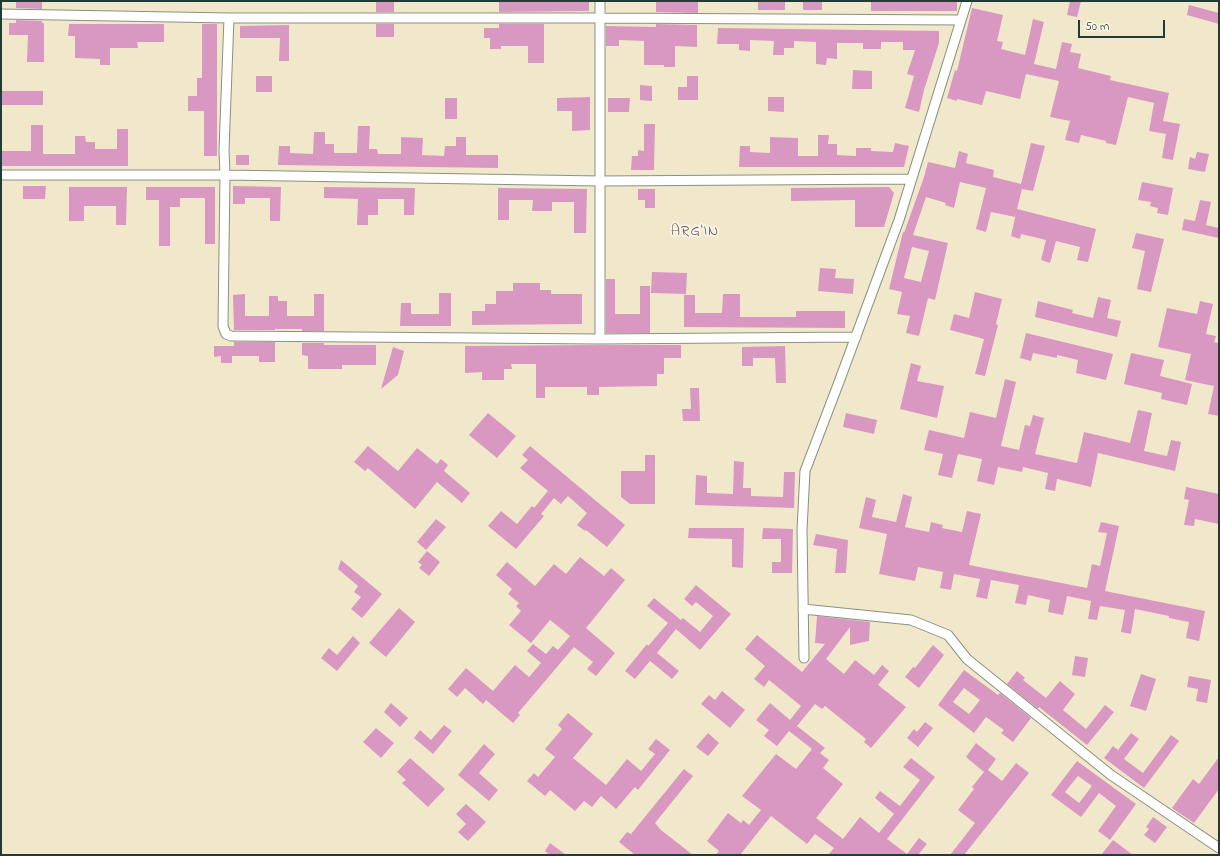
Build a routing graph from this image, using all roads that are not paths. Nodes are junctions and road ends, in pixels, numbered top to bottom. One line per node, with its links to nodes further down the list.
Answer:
1 (600, 1): 5 (street)
2 (967, 1): 6 (street)
3 (1, 14): 4 (street)
4 (229, 18): 5 (street); 8 (street)
5 (600, 18): 6 (street); 10 (street)
6 (961, 20): 9 (street)
7 (1, 175): 8 (street)
8 (225, 175): 10 (street); 12 (street)
9 (911, 179): 10 (street); 11 (street)
10 (600, 181): 12 (street)
11 (856, 336): 12 (street); 13 (street)
12 (600, 339)
13 (803, 609): 14 (street); 15 (street)
14 (804, 658)
15 (1219, 848)

